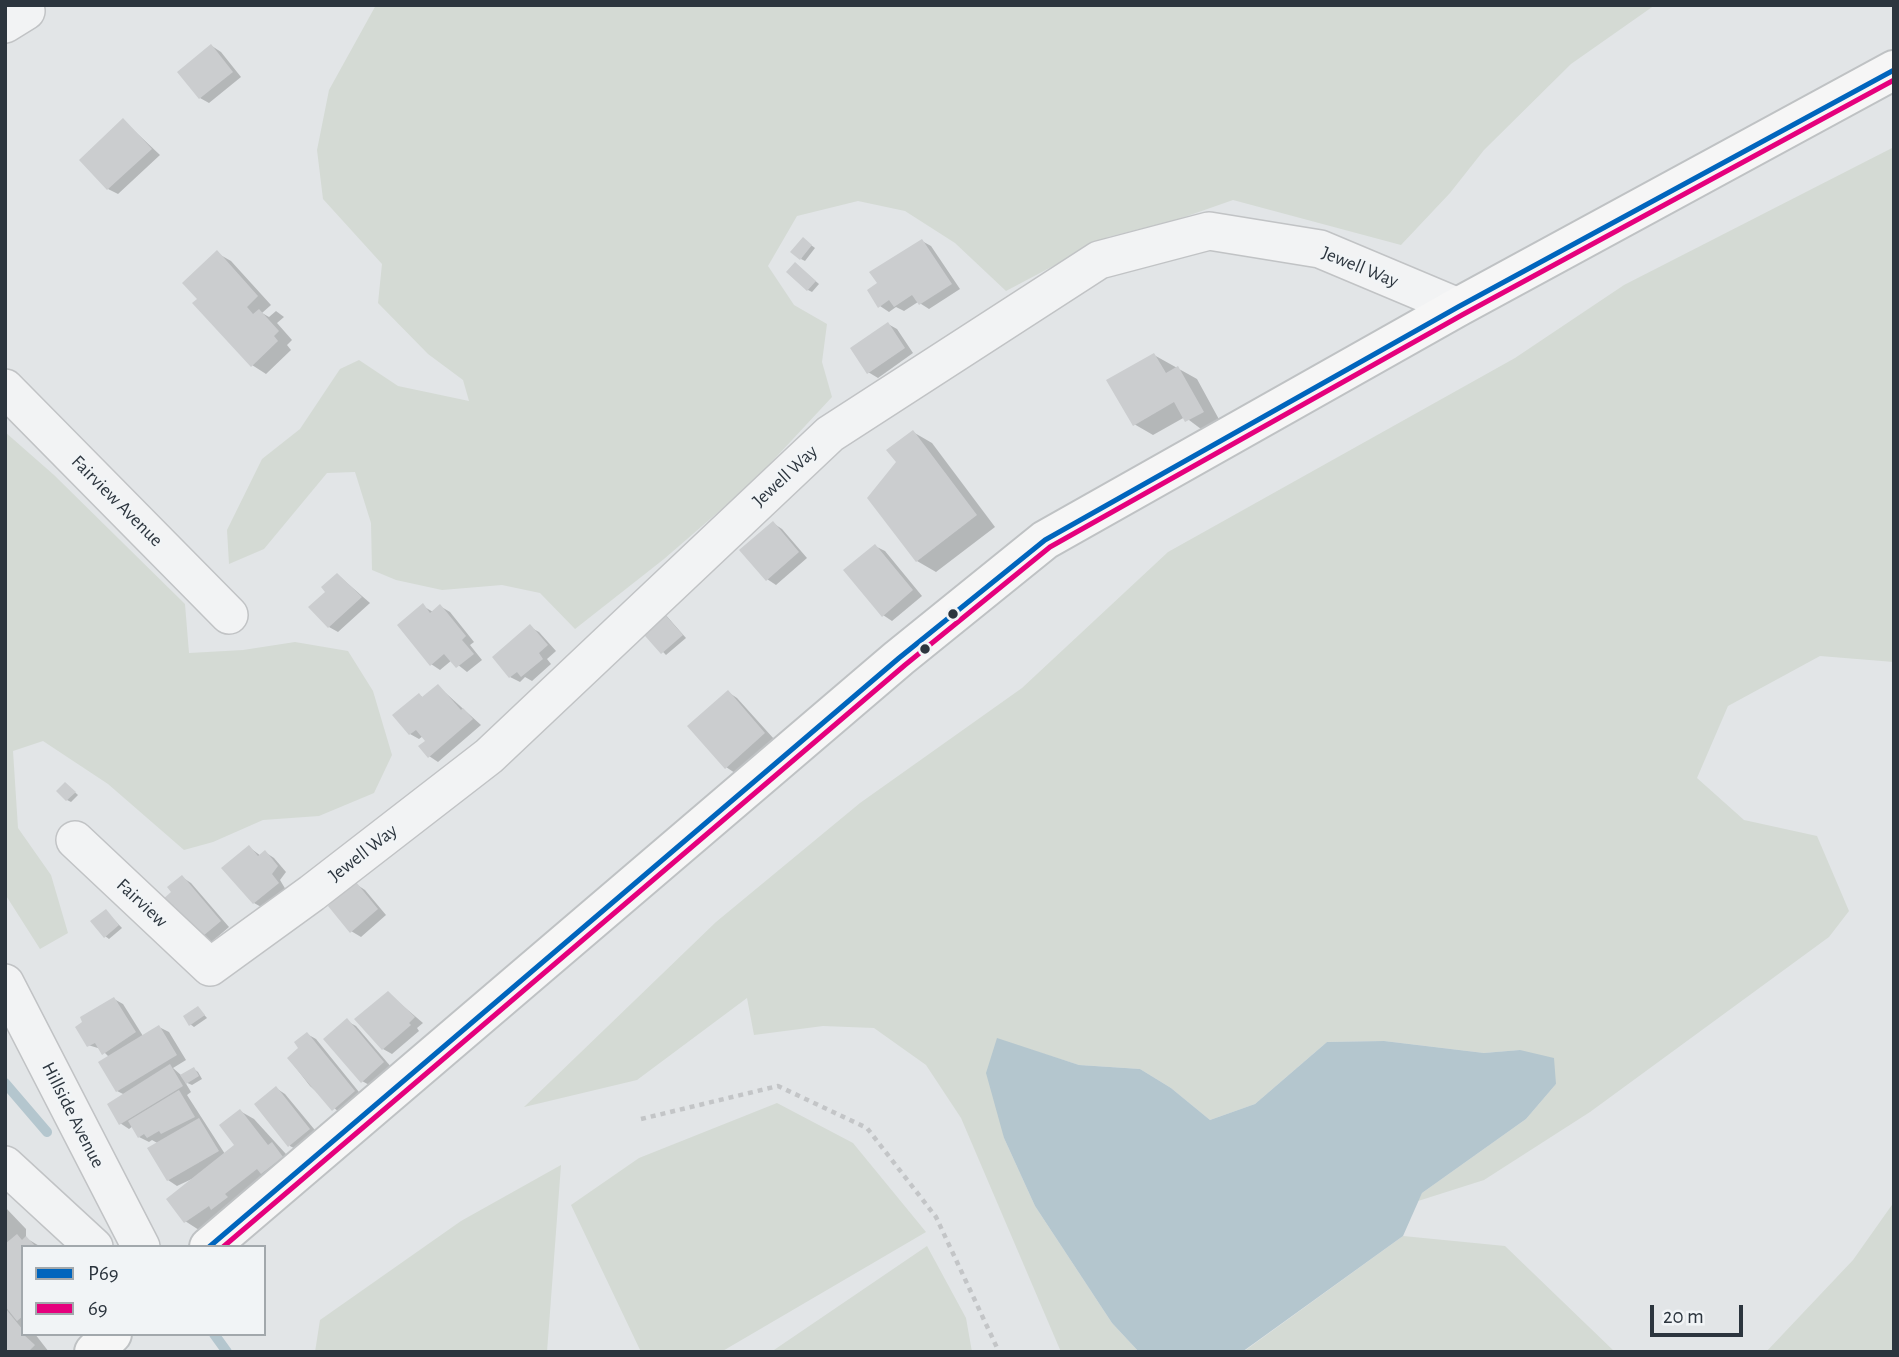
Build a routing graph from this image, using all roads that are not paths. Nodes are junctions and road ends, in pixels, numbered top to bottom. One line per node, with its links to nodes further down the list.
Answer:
1 (1894, 70): 2 (main road)
2 (1458, 307): 6 (street, Jewell Way); 11 (main road)
3 (5, 388): 4 (street, Fairview Avenue)
4 (229, 615)
5 (75, 840): 6 (street, Fairview)
6 (210, 967)
7 (5, 983): 10 (street, Hillside Avenue)
8 (5, 1165): 9 (street)
9 (92, 1245)
10 (140, 1245)
11 (211, 1245)
12 (110, 1336): 13 (main road)
13 (94, 1352)

